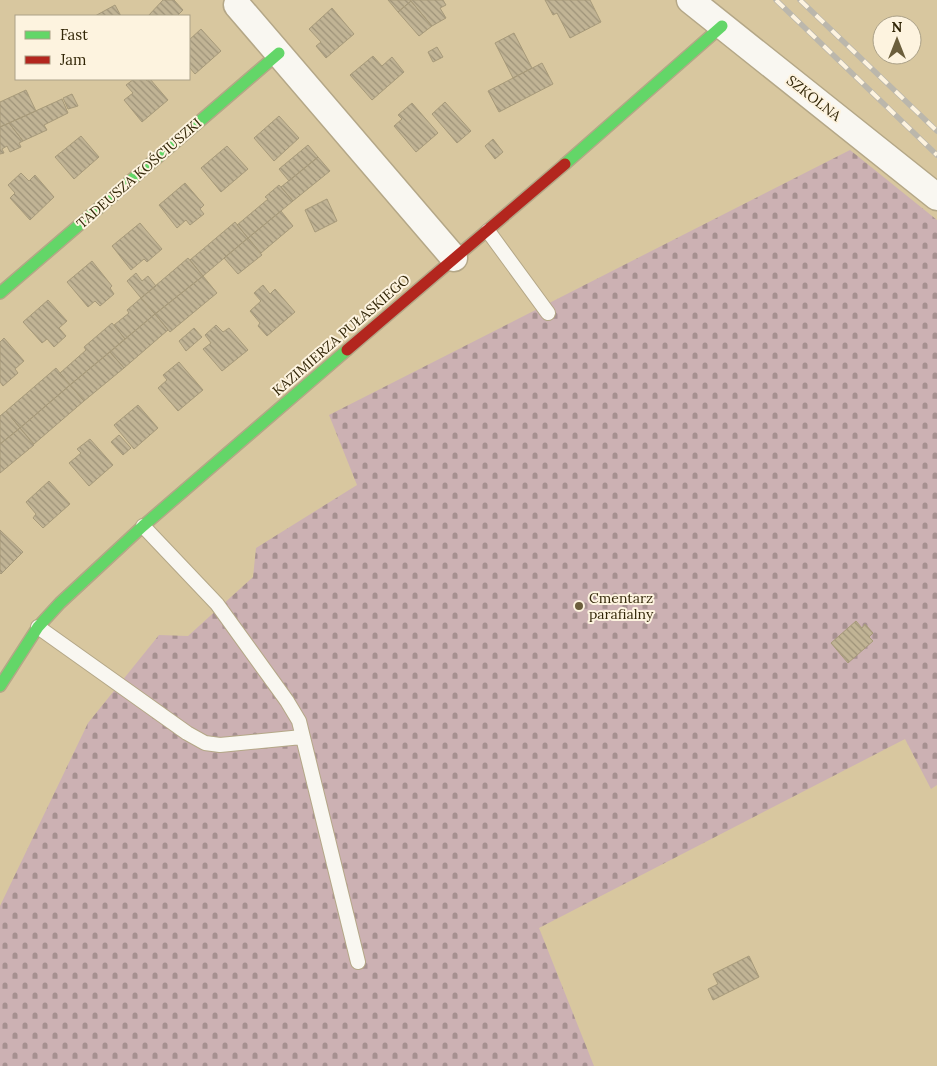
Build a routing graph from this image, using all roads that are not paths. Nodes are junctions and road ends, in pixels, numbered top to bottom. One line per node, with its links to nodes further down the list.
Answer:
1 (690, 0): 3 (street, SZKOLNA)
2 (237, 5): 4 (street)
3 (722, 26): 5 (street, SZKOLNA); 6 (street, KAZIMIERZA PUŁASKIEGO)
4 (279, 53): 7 (street); 8 (street, TADEUSZA KOŚCIUSZKI)
5 (937, 198)
6 (488, 230): 7 (street, KAZIMIERZA PUŁASKIEGO); 9 (lane)
7 (454, 258): 10 (street, KAZIMIERZA PUŁASKIEGO)
8 (0, 292)
9 (548, 313)
10 (143, 526): 11 (street, KAZIMIERZA PUŁASKIEGO); 13 (lane)
11 (38, 627): 12 (street, KAZIMIERZA PUŁASKIEGO); 13 (lane)
12 (0, 686)
13 (302, 737): 14 (lane)
14 (358, 962)

